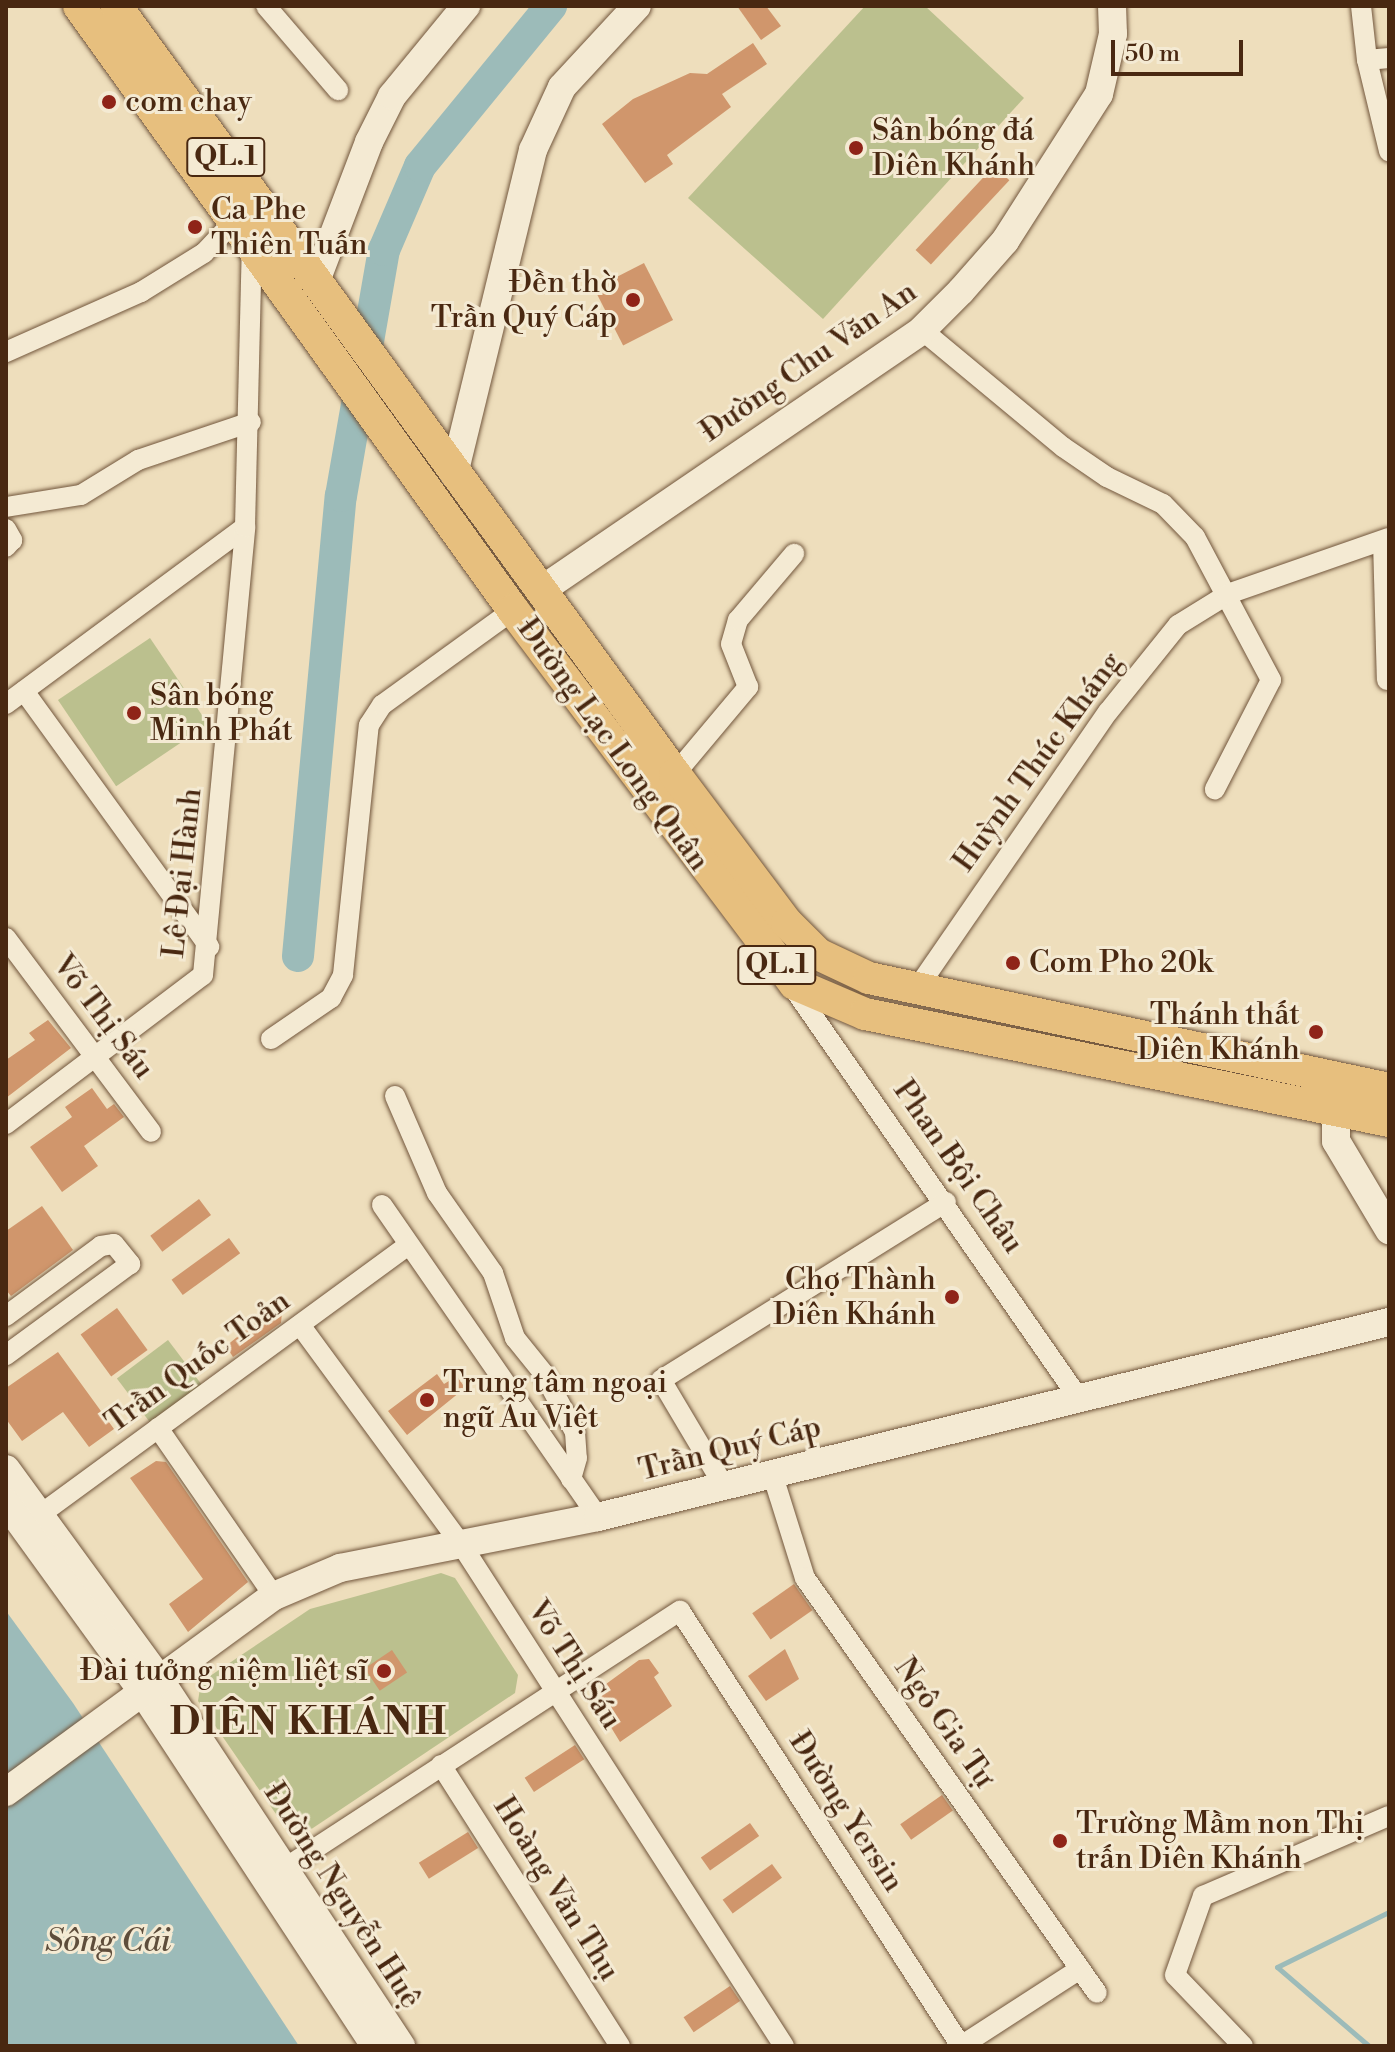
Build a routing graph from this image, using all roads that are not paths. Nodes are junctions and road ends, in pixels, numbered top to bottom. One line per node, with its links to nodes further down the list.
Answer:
1 (79, 6): 12 (main road, Đường Lạc Long Quân / QL.1)
2 (266, 6): 10 (street)
3 (466, 6): 13 (street)
4 (637, 6): 17 (street)
5 (1112, 6): 14 (street, Đường Chu Văn An)
6 (1361, 6): 9 (street)
7 (121, 8): 13 (main road, Đường Lạc Long Quân / QL.1)
8 (1389, 58): 9 (street)
9 (1367, 60): 11 (street)
10 (338, 90)
11 (1389, 151)
12 (244, 231): 15 (street); 16 (street, Lê Đại Hành); 26 (main road, Đường Lạc Long Quân / QL.1)
13 (316, 281): 17 (main road, Đường Lạc Long Quân / QL.1)
14 (922, 330): 24 (street, Đường Chu Văn An); 25 (street)
15 (6, 352)
16 (251, 422): 18 (street); 19 (street, Lê Đại Hành)
17 (454, 474): 24 (main road, Đường Lạc Long Quân / QL.1)
18 (6, 507)
19 (245, 527): 28 (street); 33 (street, Lê Đại Hành)
20 (6, 529): 22 (street)
21 (1386, 540): 25 (street, Huỳnh Thúc Kháng); 27 (street)
22 (6, 547)
23 (794, 554): 30 (street)
24 (540, 591): 30 (main road, Đường Lạc Long Quân / QL.1)
25 (1228, 594): 31 (street); 35 (street, Huỳnh Thúc Kháng)
26 (513, 610): 34 (main road, Đường Lạc Long Quân / QL.1); 36 (street)
27 (1387, 680)
28 (24, 691): 29 (street); 33 (street)
29 (6, 704)
30 (675, 774): 35 (main road, Đường Lạc Long Quân / QL.1)
31 (1215, 789)
32 (6, 938): 37 (street, Võ Thị Sáu)
33 (209, 947): 37 (street, Lê Đại Hành)
34 (782, 972): 39 (main road, Đường Lạc Long Quân / QL.1); 44 (street, Phan Bội Châu)
35 (918, 987): 39 (main road, Đường Lạc Long Quân / QL.1)
36 (271, 1039)
37 (95, 1058): 42 (street, Lê Đại Hành); 43 (street, Võ Thị Sáu)
38 (1389, 1089): 39 (main road, Đường Lạc Long Quân / QL.1)
39 (1335, 1095): 41 (main road, Đường Lạc Long Quân / QL.1); 46 (street)
40 (395, 1096): 56 (street)
41 (1389, 1121)
42 (6, 1124)
43 (151, 1132)
44 (946, 1202): 52 (street, Phan Bội Châu); 57 (street)
45 (382, 1205): 47 (street)
46 (1389, 1230)
47 (409, 1245): 50 (street, Trần Quốc Toản); 56 (street)
48 (6, 1316): 51 (street)
49 (1389, 1322): 52 (street, Trần Quý Cáp)
50 (300, 1325): 53 (street, Trần Quốc Toản); 61 (street, Võ Thị Sáu)
51 (6, 1355)
52 (1080, 1400): 55 (street, Trần Quý Cáp)
53 (158, 1428): 60 (street, Trần Quốc Toản); 62 (street)
54 (6, 1469): 60 (street, Đường Nguyễn Huệ)
55 (772, 1473): 57 (street, Trần Quý Cáp); 69 (street, Ngô Gia Tự)
56 (571, 1479): 59 (street)
57 (724, 1486): 59 (street, Trần Quý Cáp)
58 (6, 1503): 60 (street, Đường Nguyễn Huệ)
59 (598, 1517): 61 (street, Trần Quý Cáp)
60 (31, 1521): 63 (street, Đường Nguyễn Huệ)
61 (461, 1544): 62 (street, Trần Quý Cáp); 64 (street, Võ Thị Sáu)
62 (274, 1596): 63 (street, Trần Quý Cáp)
63 (150, 1685): 66 (street, Trần Quý Cáp); 68 (street, Đường Nguyễn Huệ)
64 (554, 1689): 65 (street); 74 (street, Võ Thị Sáu); 75 (street, Đường Yersin)
65 (441, 1765): 68 (street); 73 (street, Hoàng Văn Thụ)
66 (6, 1792)
67 (1389, 1816): 76 (street)
68 (276, 1875): 71 (street, Đường Nguyễn Huệ); 72 (street, Đường Nguyễn Huệ)
69 (1080, 1969): 70 (street, Ngô Gia Tự); 75 (street)
70 (1097, 1993)
71 (375, 2046)
72 (401, 2046)
73 (620, 2046)
74 (784, 2046)
75 (961, 2046)
76 (1243, 2046)

